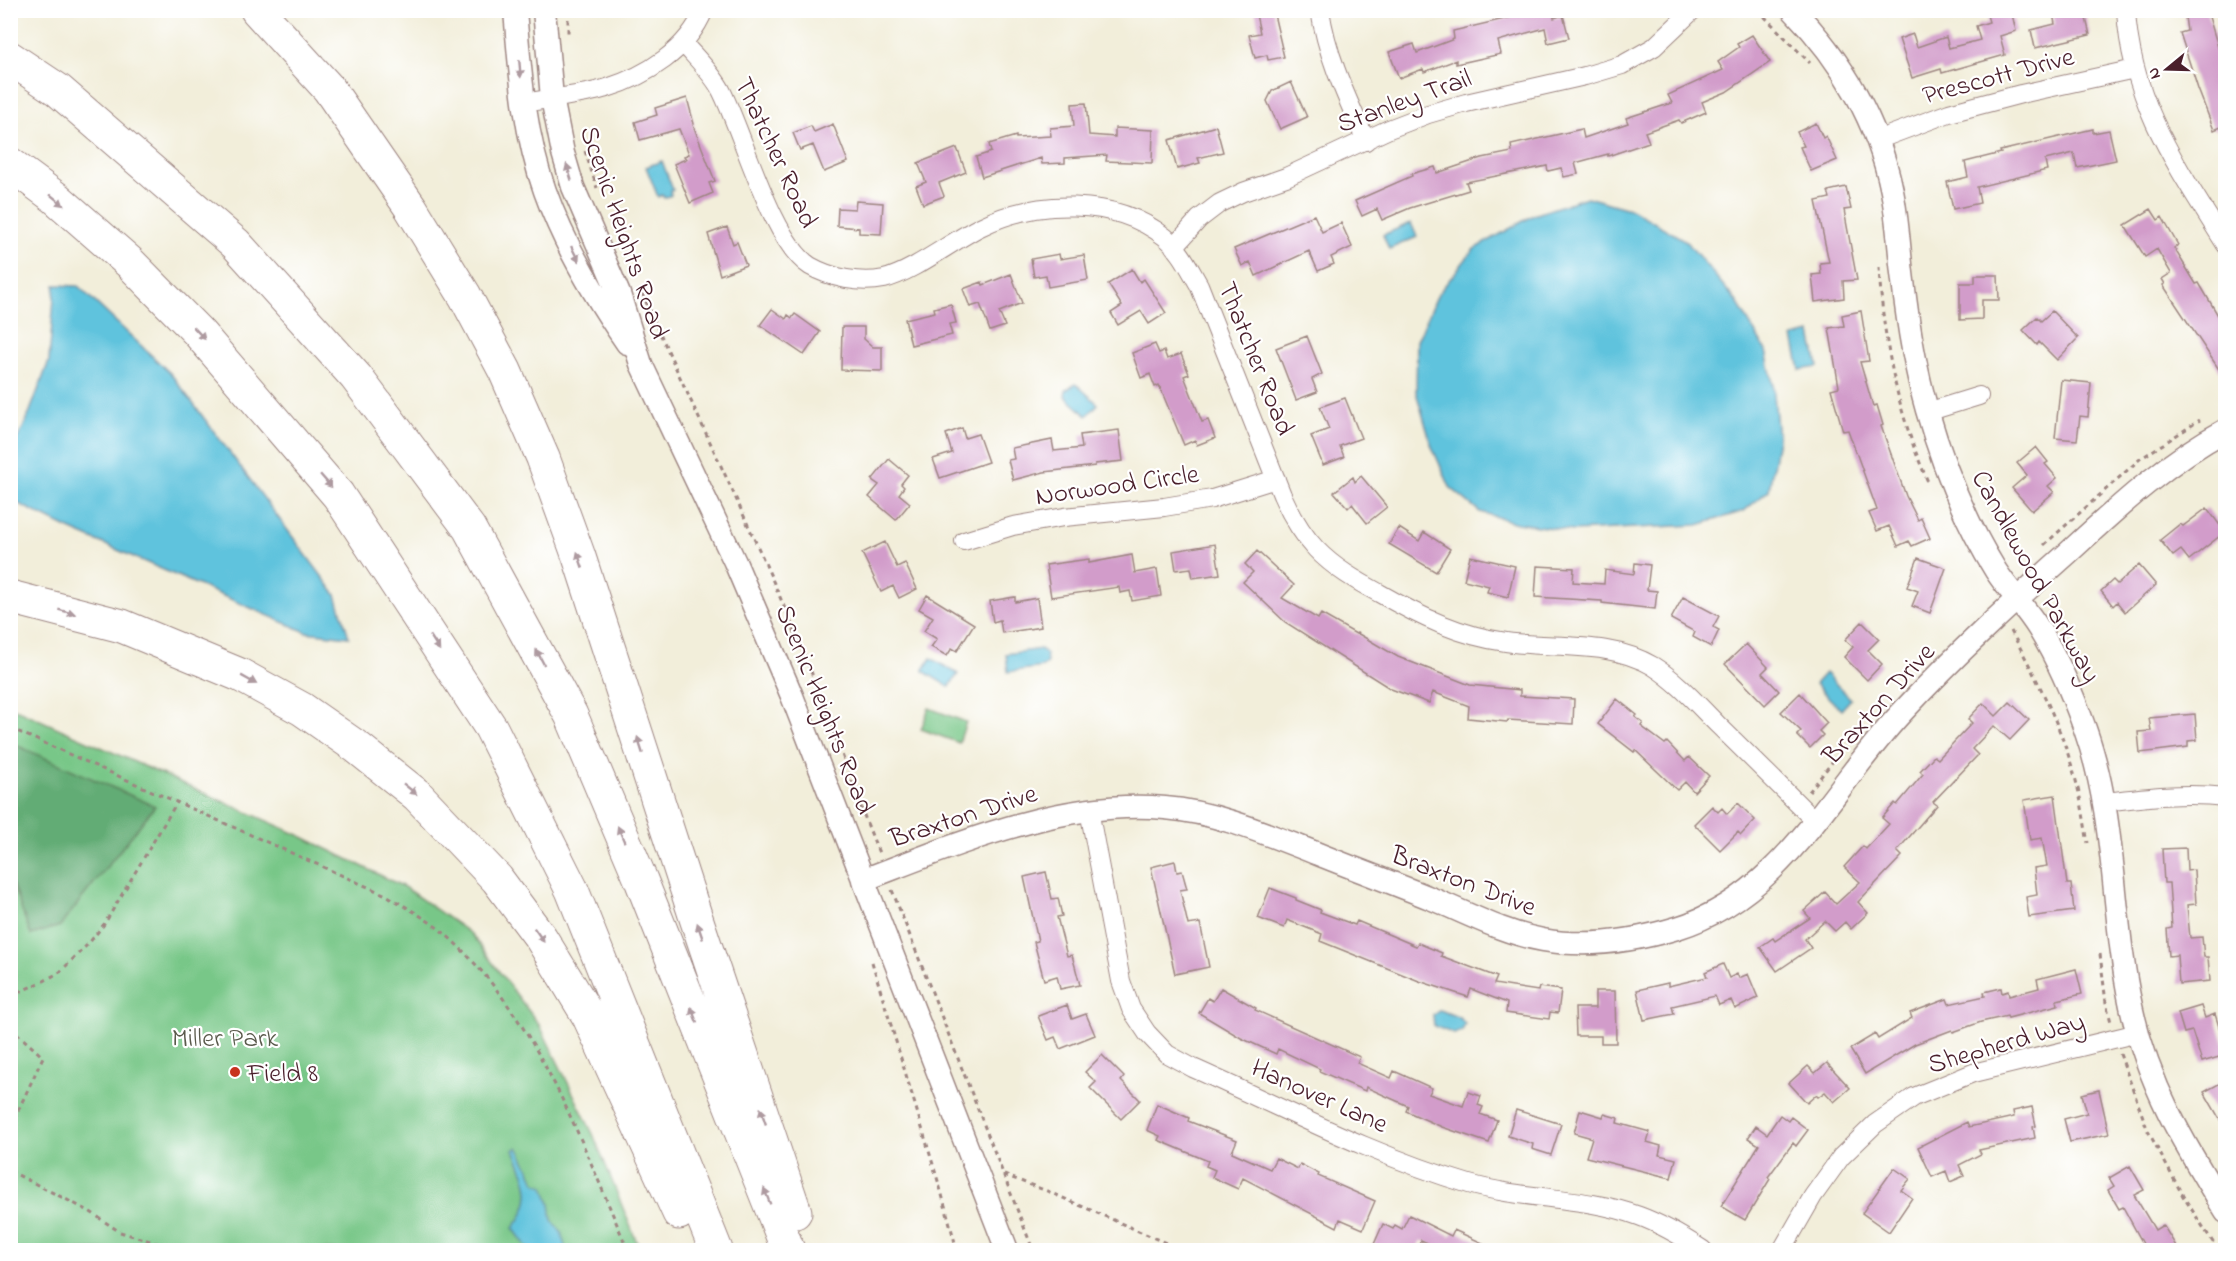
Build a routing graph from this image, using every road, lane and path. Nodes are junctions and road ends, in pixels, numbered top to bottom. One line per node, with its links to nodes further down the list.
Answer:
1 (256, 10): 54 (highway, one-way to 1)
2 (515, 10): 15 (street, Scenic Heights Road, one-way to 15)
3 (544, 10): 14 (street, Scenic Heights Road)
4 (568, 10): 10 (path)
5 (704, 10): 11 (street)
6 (1320, 10): 17 (street)
7 (1693, 10): 17 (street, Stanley Trail)
8 (1793, 10): 16 (street, Candlewood Parkway)
9 (2126, 10): 13 (street)
10 (568, 42)
11 (684, 44): 14 (street); 22 (street, Thatcher Road)
12 (10, 58): 53 (highway, one-way to 12)
13 (2135, 69): 16 (street, Prescott Drive); 21 (street)
14 (552, 98): 15 (street); 24 (street, Scenic Heights Road, one-way to 14)
15 (525, 103): 24 (street, Scenic Heights Road, one-way to 24)
16 (1877, 140): 26 (street, Candlewood Parkway)
17 (1366, 141): 22 (street, Stanley Trail)
18 (584, 148): 20 (path)
19 (10, 164): 52 (highway, one-way to 52)
20 (597, 188)
21 (2226, 245)
22 (1174, 247): 29 (street, Thatcher Road)
23 (639, 288): 41 (path)
24 (641, 364): 42 (street, Scenic Heights Road)
25 (1979, 396): 26 (street)
26 (1927, 412): 33 (street, Candlewood Parkway)
27 (2208, 416): 31 (path)
28 (2226, 430): 33 (street, Braxton Drive)
29 (1276, 479): 30 (street, Norwood Circle); 40 (street, Thatcher Road)
30 (964, 541)
31 (2042, 547)
32 (10, 597): 51 (highway, one-way to 51)
33 (2017, 599): 38 (street, Candlewood Parkway); 40 (street, Braxton Drive)
34 (10, 728): 37 (path)
35 (1839, 753): 40 (path)
36 (2226, 797): 38 (street)
37 (177, 802): 43 (path); 50 (path)
38 (2104, 802): 45 (street, Candlewood Parkway)
39 (1089, 810): 40 (street, Braxton Drive); 41 (street, Braxton Drive); 58 (street, Hanover Lane)
40 (1807, 812)
41 (886, 871): 42 (street, Braxton Drive)
42 (863, 880): 55 (street, Scenic Heights Road)
43 (10, 996)
44 (10, 1027): 46 (path)
45 (2138, 1033): 48 (street, Candlewood Parkway); 59 (street, Shepherd Way)
46 (10, 1128)
47 (10, 1171): 49 (path)
48 (2226, 1212)
49 (180, 1251)
50 (628, 1251)
51 (695, 1251)
52 (716, 1251)
53 (788, 1251)
54 (808, 1251)
55 (1007, 1251)
56 (1033, 1251): 57 (path)
57 (1182, 1251)
58 (1703, 1251)
59 (1782, 1251)

